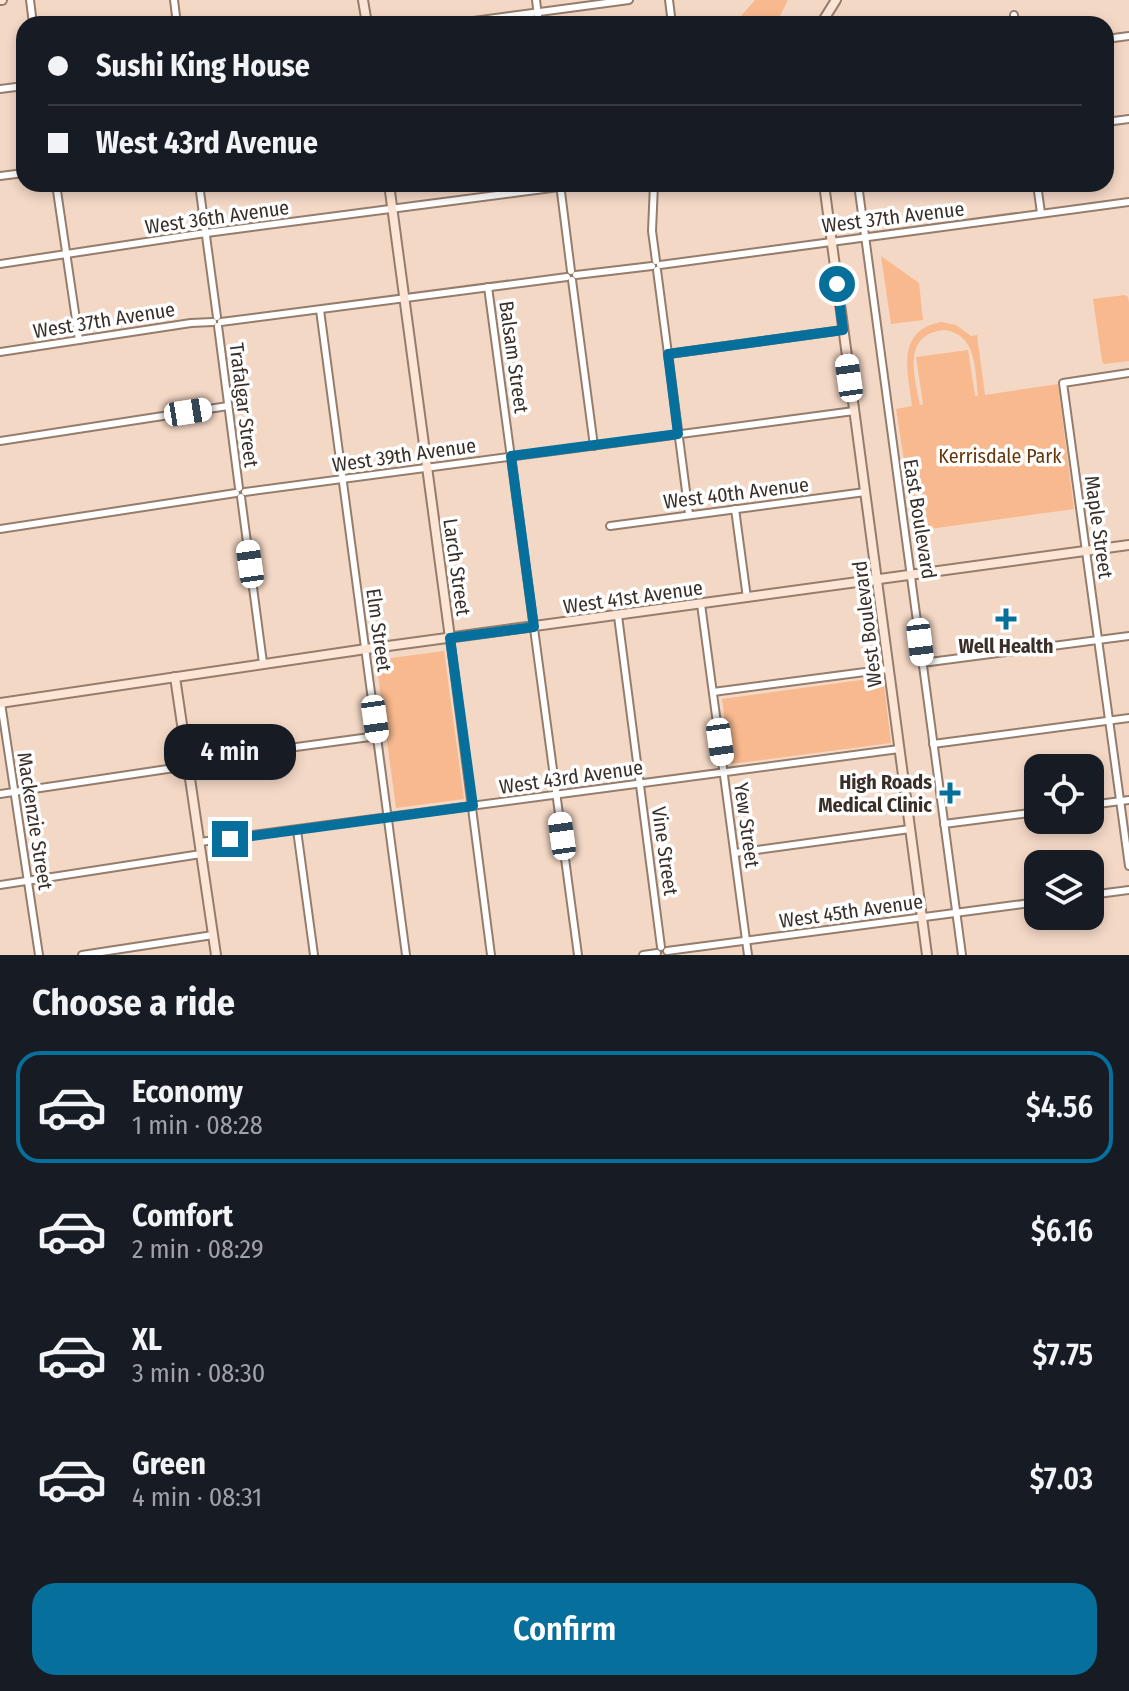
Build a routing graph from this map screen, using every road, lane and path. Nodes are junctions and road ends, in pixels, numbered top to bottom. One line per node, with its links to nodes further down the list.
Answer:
1 (536, 0): 3 (street)
2 (629, 0): 3 (street)
3 (537, 12): 4 (street); 5 (street)
4 (508, 16)
5 (538, 16)
6 (57, 192): 21 (street)
7 (200, 192): 18 (street, Trafalgar Street)
8 (390, 192): 16 (main road, Larch Street)
9 (516, 192): 16 (street, West 36th Avenue)
10 (561, 192): 24 (street)
11 (654, 192): 23 (street)
12 (825, 192): 20 (main road, West Boulevard)
13 (859, 192): 19 (street, East Boulevard)
14 (1038, 192): 17 (street)
15 (1129, 203): 17 (street, West 37th Avenue)
16 (392, 209): 18 (street, West 36th Avenue); 26 (main road, Larch Street)
17 (1041, 213): 19 (street, West 37th Avenue)
18 (205, 234): 21 (street, West 36th Avenue); 28 (street, Trafalgar Street)
19 (865, 237): 20 (street, West 37th Avenue); 50 (street, East Boulevard)
20 (831, 241): 23 (street, West 37th Avenue); 29 (main road, West Boulevard)
21 (66, 254): 22 (street, West 36th Avenue); 30 (street)
22 (0, 264)
23 (656, 265): 24 (street, West 37th Avenue); 32 (street)
24 (572, 276): 25 (street, West 37th Avenue); 38 (street)
25 (488, 287): 26 (street, West 37th Avenue); 39 (street, Balsam Street)
26 (404, 298): 27 (street, West 37th Avenue); 40 (main road, Larch Street)
27 (320, 310): 28 (street, West 37th Avenue); 41 (street, Elm Street)
28 (217, 322): 30 (street, West 37th Avenue); 34 (street, Trafalgar Street)
29 (843, 330): 32 (street); 35 (main road, West Boulevard)
30 (79, 340): 31 (street, West 37th Avenue)
31 (0, 352)
32 (668, 354): 36 (street)
33 (1129, 373): 49 (street, Maple Street)
34 (228, 406): 37 (street); 43 (street, Trafalgar Street)
35 (854, 411): 36 (street, West 39th Avenue); 42 (main road, West Boulevard)
36 (678, 434): 38 (street, West 39th Avenue); 45 (street)
37 (0, 441)
38 (594, 446): 39 (street, West 39th Avenue)
39 (511, 456): 40 (street, West 39th Avenue); 55 (street, Balsam Street)
40 (427, 468): 41 (street, West 39th Avenue); 57 (main road, Larch Street)
41 (343, 480): 43 (street, West 39th Avenue); 59 (street, Elm Street)
42 (865, 492): 44 (street, West 40th Avenue); 51 (main road, West Boulevard)
43 (240, 493): 47 (street, West 39th Avenue); 60 (street, Trafalgar Street)
44 (735, 509): 45 (street, West 40th Avenue); 52 (street)
45 (689, 514): 46 (street, West 40th Avenue)
46 (610, 526)
47 (0, 529)
48 (1129, 545): 49 (main road, West 41st Avenue)
49 (1086, 551): 50 (main road, West 41st Avenue); 58 (street, Maple Street)
50 (913, 575): 51 (main road, West 41st Avenue); 61 (street, East Boulevard)
51 (878, 580): 52 (main road, West 41st Avenue); 62 (main road, West Boulevard)
52 (747, 598): 53 (main road, West 41st Avenue)
53 (701, 604): 54 (main road, West 41st Avenue); 64 (street, Yew Street)
54 (618, 616): 55 (main road, West 41st Avenue); 74 (street, Vine Street)
55 (534, 627): 57 (main road, West 41st Avenue); 77 (street, Balsam Street)
56 (1129, 636): 58 (street)
57 (450, 638): 59 (main road, West 41st Avenue); 81 (street, Larch Street)
58 (1098, 640): 61 (street); 68 (street, Maple Street)
59 (366, 649): 60 (main road, West 41st Avenue); 69 (street, Elm Street)
60 (263, 663): 63 (main road, West 41st Avenue)
61 (922, 663): 70 (street, East Boulevard)
62 (888, 669): 64 (street); 71 (main road, West Boulevard)
63 (175, 677): 66 (main road, West 41st Avenue); 72 (main road)
64 (713, 692): 73 (street, Yew Street)
65 (0, 693): 66 (main road, Mackenzie Street)
66 (1, 703): 75 (street, Mackenzie Street)
67 (1129, 718): 68 (street)
68 (1109, 721): 70 (street); 79 (street, Maple Street)
69 (377, 736): 72 (street); 83 (street, Elm Street)
70 (933, 744): 84 (street, East Boulevard)
71 (899, 749): 73 (street, West 43rd Avenue); 85 (main road, West Boulevard)
72 (187, 764): 75 (street); 87 (main road)
73 (724, 773): 74 (street, West 43rd Avenue); 88 (street, Yew Street)
74 (640, 784): 77 (street, West 43rd Avenue); 100 (street, Vine Street)
75 (15, 792): 76 (street); 91 (street, Mackenzie Street)
76 (0, 794)
77 (557, 795): 81 (street, West 43rd Avenue); 107 (street, Balsam Street)
78 (1129, 800): 79 (street)
79 (1120, 801): 80 (street); 90 (street, Maple Street)
80 (1104, 803)
81 (473, 806): 83 (street, West 43rd Avenue); 106 (street, Larch Street)
82 (1024, 814): 84 (street)
83 (389, 818): 86 (street, West 43rd Avenue); 105 (street, Elm Street)
84 (944, 824): 96 (street, East Boulevard)
85 (910, 829): 88 (street); 97 (main road, West Boulevard)
86 (297, 830): 87 (street, West 43rd Avenue); 104 (street)
87 (200, 842): 89 (main road)
88 (735, 853): 99 (street, Yew Street)
89 (201, 854): 91 (street); 98 (main road)
90 (1129, 866)
91 (28, 880): 92 (street); 101 (street, Mackenzie Street)
92 (0, 885)
93 (1129, 890): 94 (street)
94 (1104, 893)
95 (1024, 904): 96 (street, West 45th Avenue)
96 (956, 913): 97 (street, West 45th Avenue); 111 (street, East Boulevard)
97 (922, 917): 99 (street, West 45th Avenue); 110 (main road, West Boulevard)
98 (213, 935): 102 (street); 103 (main road)
99 (746, 941): 100 (street, West 45th Avenue); 109 (street, Yew Street)
100 (662, 952): 108 (street, West 45th Avenue)
101 (39, 955)
102 (82, 955)
103 (216, 955)
104 (314, 955)
105 (406, 955)
106 (491, 955)
107 (578, 955)
108 (643, 955)
109 (748, 955)
110 (927, 955)
111 (962, 955)

